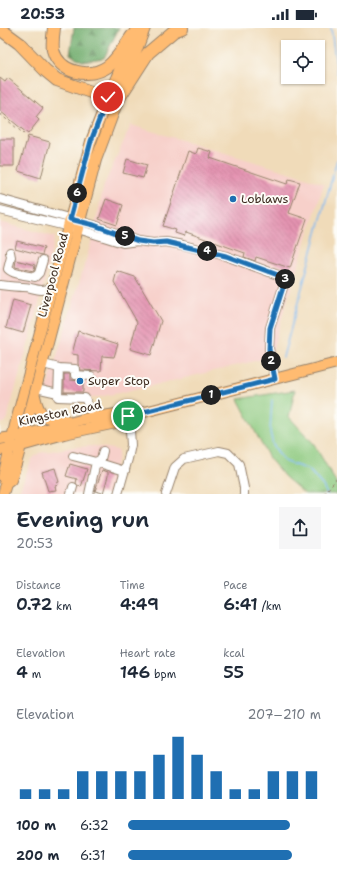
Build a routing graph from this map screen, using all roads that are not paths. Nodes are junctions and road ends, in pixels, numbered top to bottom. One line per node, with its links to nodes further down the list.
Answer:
1 (54, 28): 5 (highway)
2 (145, 28): 6 (main road, Liverpool Road)
3 (182, 28): 6 (highway)
4 (0, 29): 6 (highway)
5 (134, 32): 6 (main road, Liverpool Road)
6 (118, 98): 9 (main road, Liverpool Road)
7 (0, 199): 9 (street)
8 (0, 210): 9 (street)
9 (74, 224): 14 (main road, Liverpool Road); 17 (main road, Liverpool Road); 20 (street)
10 (10, 252): 11 (street)
11 (43, 260)
12 (0, 285): 13 (street)
13 (19, 288): 14 (street); 15 (street)
14 (52, 288): 15 (main road, Liverpool Road)
15 (48, 304): 26 (main road, Liverpool Road)
16 (337, 363): 20 (main road, Kingston Road)
17 (43, 364): 18 (street); 21 (main road, Liverpool Road)
18 (59, 368): 19 (street); 22 (street)
19 (91, 376)
20 (275, 379): 23 (main road, Kingston Road)
21 (35, 391): 22 (street); 24 (main road); 25 (main road, Liverpool Road)
22 (58, 393): 24 (street)
23 (127, 416): 24 (main road, Kingston Road); 28 (main road, Kingston Road); 34 (street)
24 (89, 419): 25 (main road, Kingston Road)
25 (24, 435): 26 (main road, Kingston Road); 28 (main road, Liverpool Road)
26 (13, 436): 27 (main road, Kingston Road); 29 (main road, Liverpool Road)
27 (0, 439)
28 (21, 446): 29 (main road, Kingston Road); 35 (main road, Liverpool Road)
29 (5, 449): 33 (main road, Liverpool Road)
30 (103, 451): 32 (street)
31 (73, 456): 32 (street)
32 (96, 462): 34 (street); 37 (street)
33 (2, 471): 35 (main road, Liverpool Road)
34 (125, 472): 38 (street)
35 (6, 484): 36 (main road, Liverpool Road)
36 (3, 494)
37 (89, 494)
38 (118, 494)
39 (166, 494): 40 (street)
40 (244, 494)

